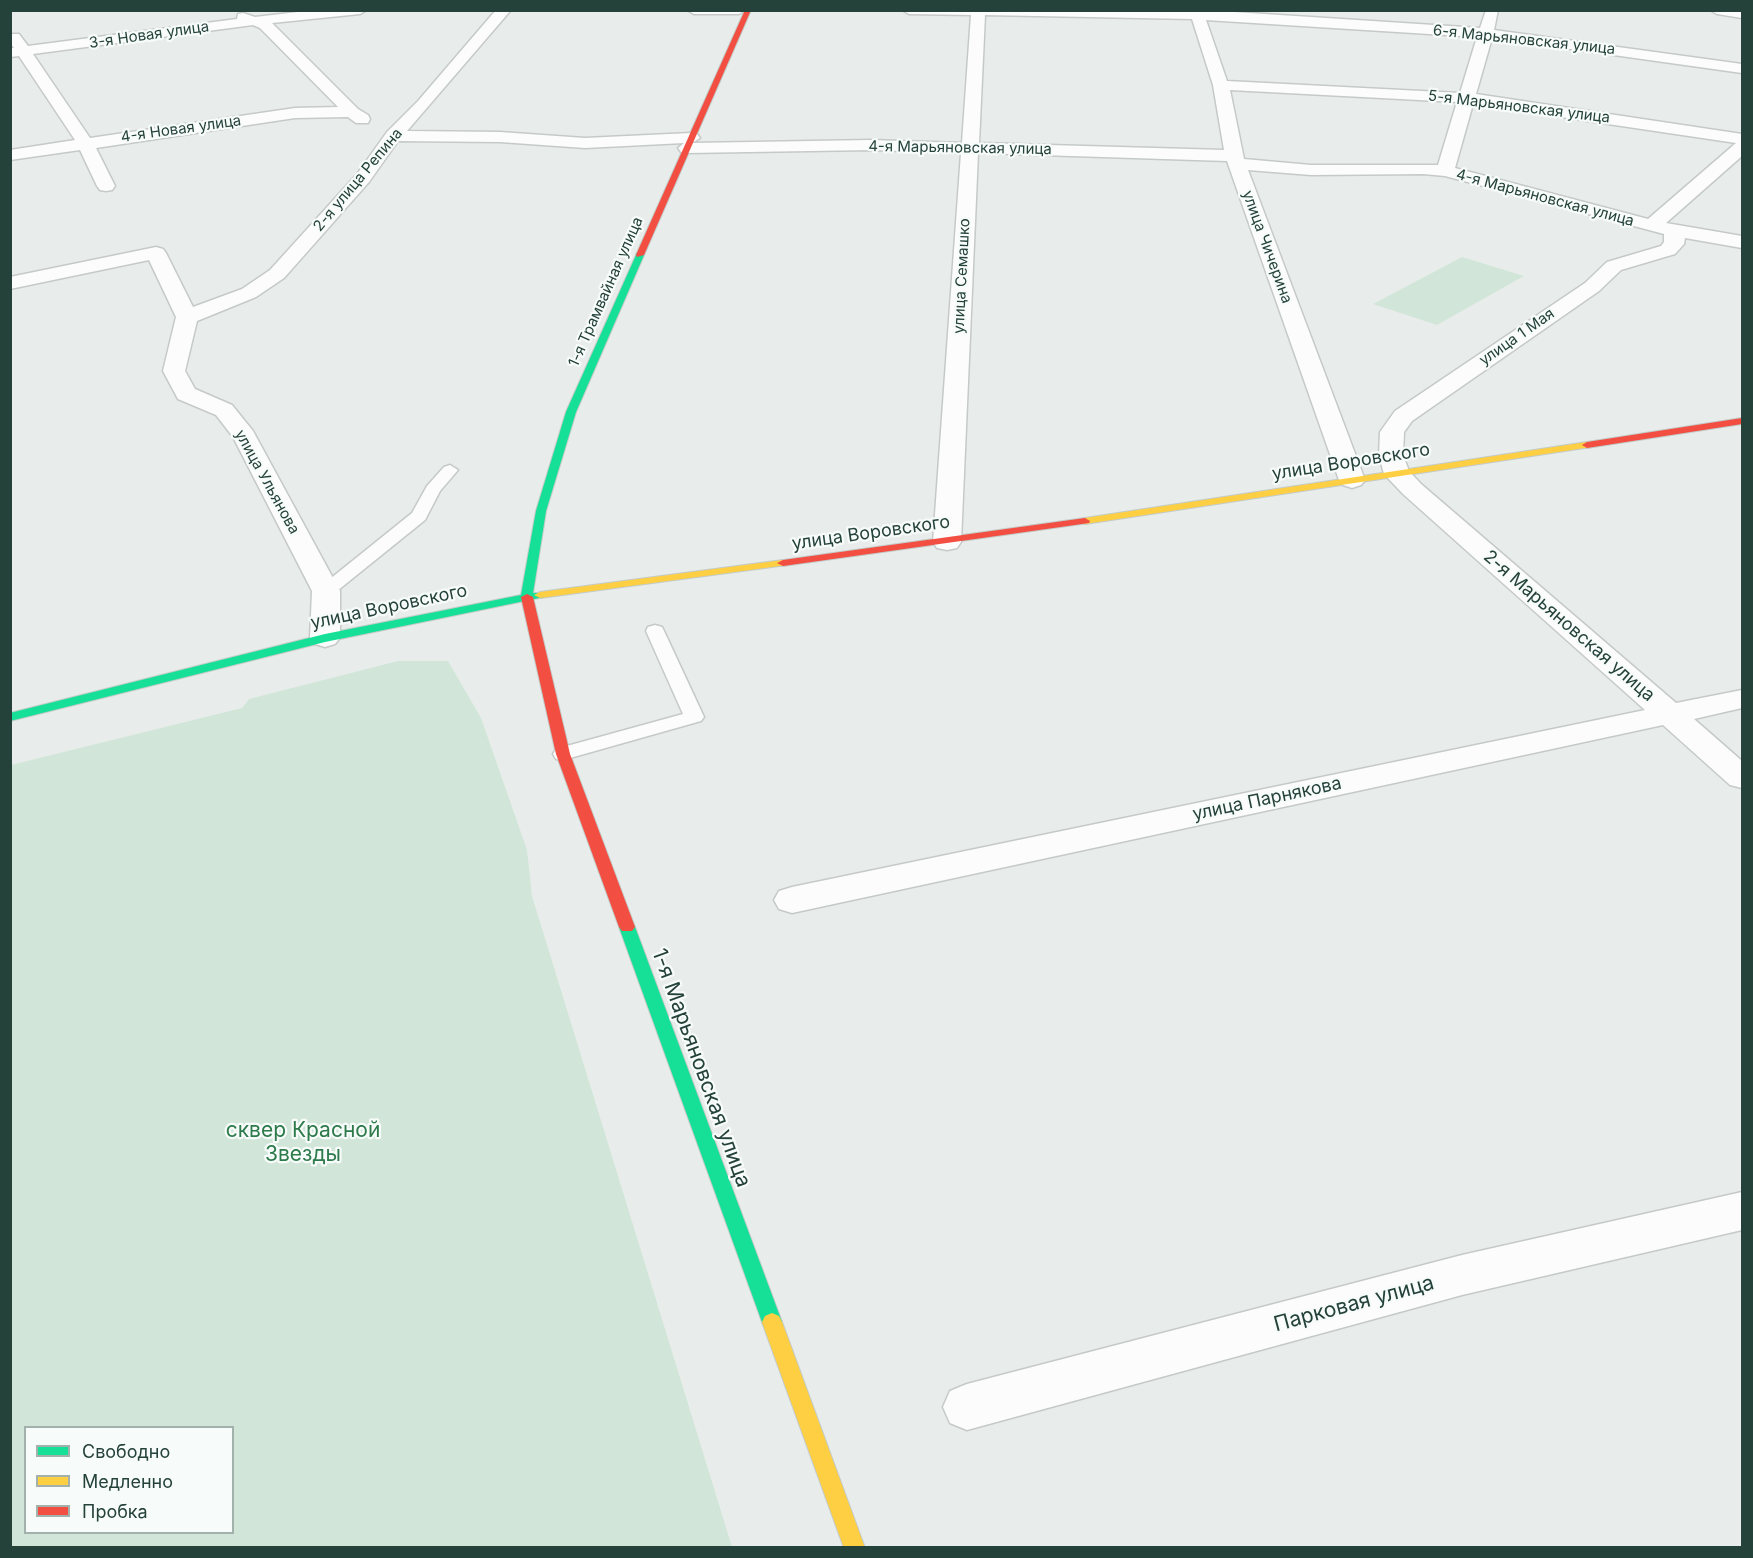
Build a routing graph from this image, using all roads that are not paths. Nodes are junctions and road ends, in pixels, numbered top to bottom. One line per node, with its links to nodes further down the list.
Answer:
1 (235, 10): 13 (street)
2 (360, 10): 13 (street, 3-я Новая улица)
3 (504, 10): 21 (street, 2-я улица Репина)
4 (694, 10): 5 (street)
5 (739, 10)
6 (748, 10): 24 (main road, 1-я Трамвайная улица)
7 (909, 10): 10 (street, 6-я Марьяновская улица)
8 (1492, 10): 15 (street)
9 (1717, 10): 12 (street)
10 (978, 11): 11 (street, 6-я Марьяновская улица); 25 (street, улица Семашко)
11 (1197, 13): 15 (street, 6-я Марьяновская улица); 18 (street, улица Чичерина)
12 (1743, 14)
13 (254, 21): 16 (street, 3-я Новая улица); 20 (street)
14 (10, 32): 16 (street)
15 (1486, 33): 17 (street, 6-я Марьяновская улица); 19 (street)
16 (17, 53): 23 (street)
17 (1743, 68)
18 (1221, 85): 19 (street, 5-я Марьяновская улица); 28 (street, улица Чичерина)
19 (1467, 98): 22 (street, 5-я Марьяновская улица); 29 (street)
20 (352, 112): 21 (street, 4-я Марьяновская улица); 23 (street, 4-я Новая улица)
21 (395, 134): 24 (street, 4-я Марьяновская улица); 35 (street, 2-я улица Репина)
22 (1743, 139)
23 (85, 143): 27 (street, 4-я Новая улица); 30 (street)
24 (689, 143): 25 (street, 4-я Марьяновская улица); 42 (main road, 1-я Трамвайная улица)
25 (969, 147): 28 (street, 4-я Марьяновская улица); 40 (street, улица Семашко)
26 (1743, 147): 31 (street)
27 (10, 155)
28 (1236, 160): 29 (street, 4-я Марьяновская улица); 39 (street, улица Чичерина)
29 (1445, 171): 31 (street, 4-я Марьяновская улица)
30 (106, 186)
31 (1651, 226): 32 (street, 4-я Марьяновская улица)
32 (1673, 231): 33 (street, 4-я Марьяновская улица); 38 (street, улица 1 Мая)
33 (1743, 242)
34 (10, 283): 35 (street)
35 (187, 317): 41 (street, улица Ульянова)
36 (1743, 421): 38 (main road, улица Воровского)
37 (450, 470): 41 (lane)
38 (1397, 474): 39 (main road, улица Воровского); 46 (street, 2-я Марьяновская улица)
39 (1352, 480): 40 (main road, улица Воровского)
40 (946, 542): 42 (main road, улица Воровского)
41 (326, 591): 44 (street, улица Ульянова)
42 (527, 597): 44 (main road, улица Воровского); 48 (main road, 1-я Марьяновская улица)
43 (655, 631): 48 (lane)
44 (325, 638): 47 (main road, улица Воровского)
45 (1743, 699): 46 (street, улица Парнякова)
46 (1669, 714): 49 (street, 2-я Марьяновская улица); 50 (street, улица Парнякова)
47 (10, 717)
48 (563, 754): 53 (main road, 1-я Марьяновская улица)
49 (1743, 778)
50 (792, 900)
51 (1743, 1212): 52 (street, Парковая улица)
52 (967, 1407)
53 (855, 1548)

